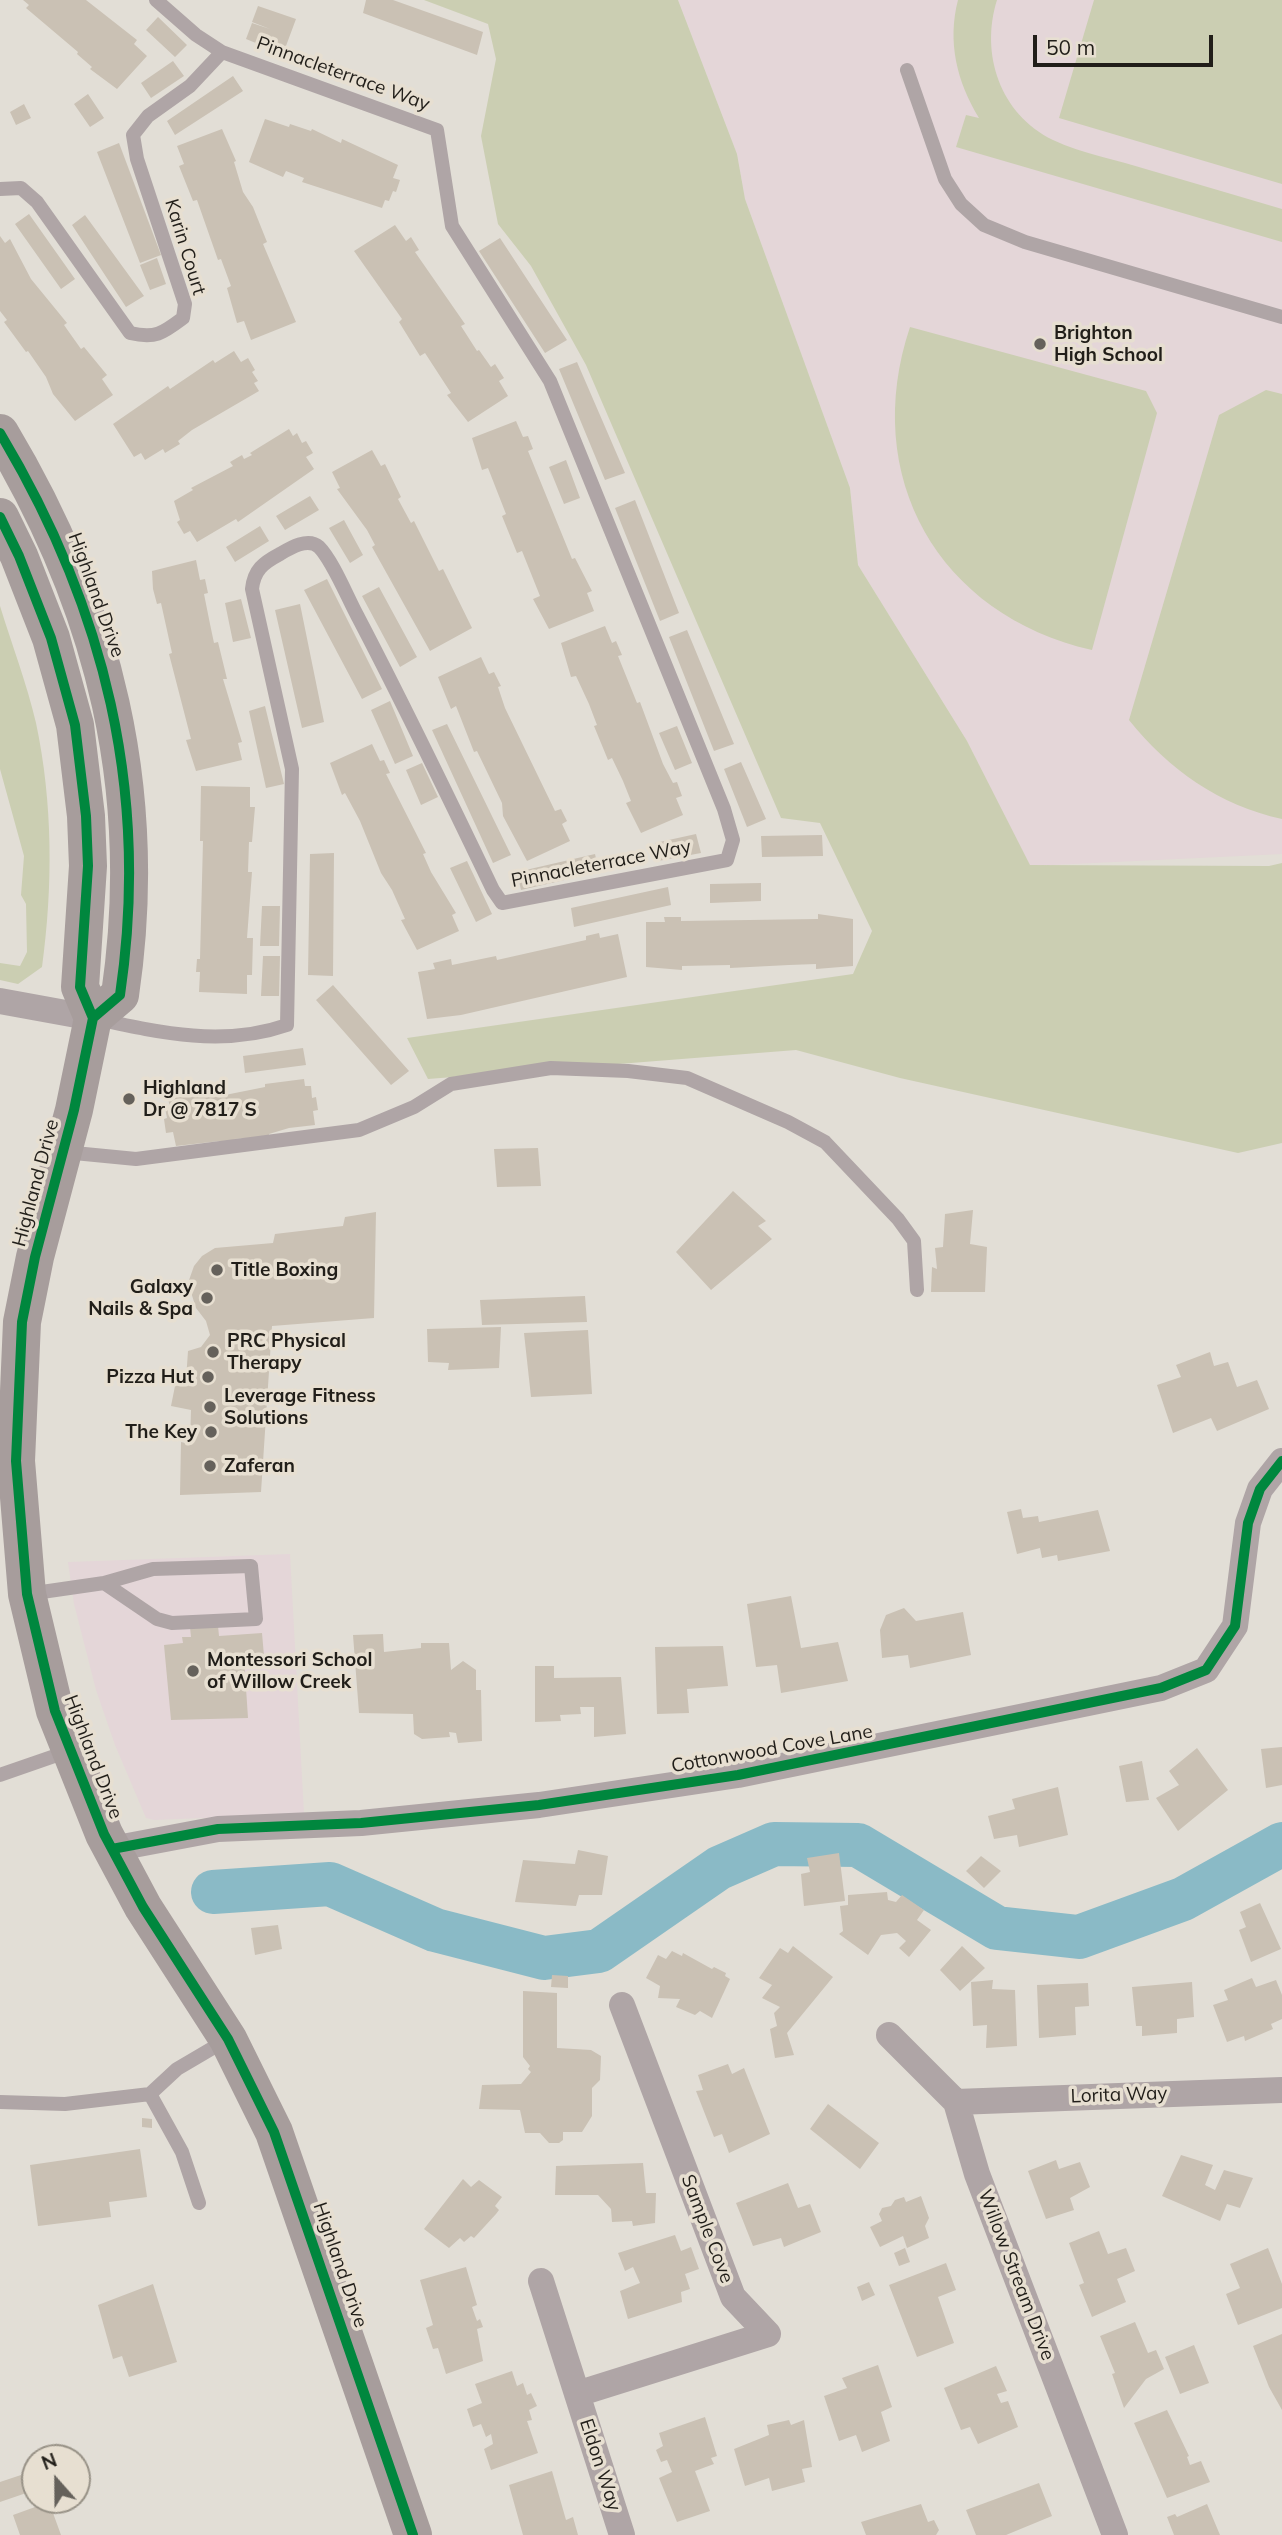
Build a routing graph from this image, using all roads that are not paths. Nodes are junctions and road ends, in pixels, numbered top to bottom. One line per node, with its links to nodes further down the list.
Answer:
1 (156, 0): 2 (lane)
2 (222, 51): 4 (lane, Karin Court); 9 (lane, Pinnacleterrace Way)
3 (907, 70): 5 (lane)
4 (0, 189)
5 (1282, 317)
6 (0, 433): 9 (main road, Highland Drive)
7 (0, 517): 9 (main road)
8 (0, 1001): 9 (street)
9 (93, 1018): 10 (main road, Highland Drive)
10 (62, 1152): 11 (lane); 14 (main road, Highland Drive)
11 (917, 1290)
12 (1282, 1461): 17 (street, Cottonwood Cove Lane)
13 (104, 1583): 13 (lane); 14 (lane)
14 (27, 1594): 15 (main road, Highland Drive)
15 (69, 1751): 16 (lane); 17 (main road, Highland Drive)
16 (0, 1775)
17 (111, 1849): 20 (main road, Highland Drive)
18 (622, 2005): 27 (street, Sample Cove)
19 (889, 2035): 24 (street, Willow Stream Drive)
20 (228, 2039): 22 (lane); 28 (main road, Highland Drive)
21 (1282, 2090): 24 (street, Lorita Way)
22 (150, 2094): 23 (lane); 25 (lane)
23 (0, 2102)
24 (956, 2102): 30 (street, Willow Stream Drive)
25 (199, 2203)
26 (541, 2281): 27 (street, Eldon Way)
27 (577, 2394): 29 (street, Eldon Way)
28 (413, 2535)
29 (622, 2535)
30 (1115, 2535)

